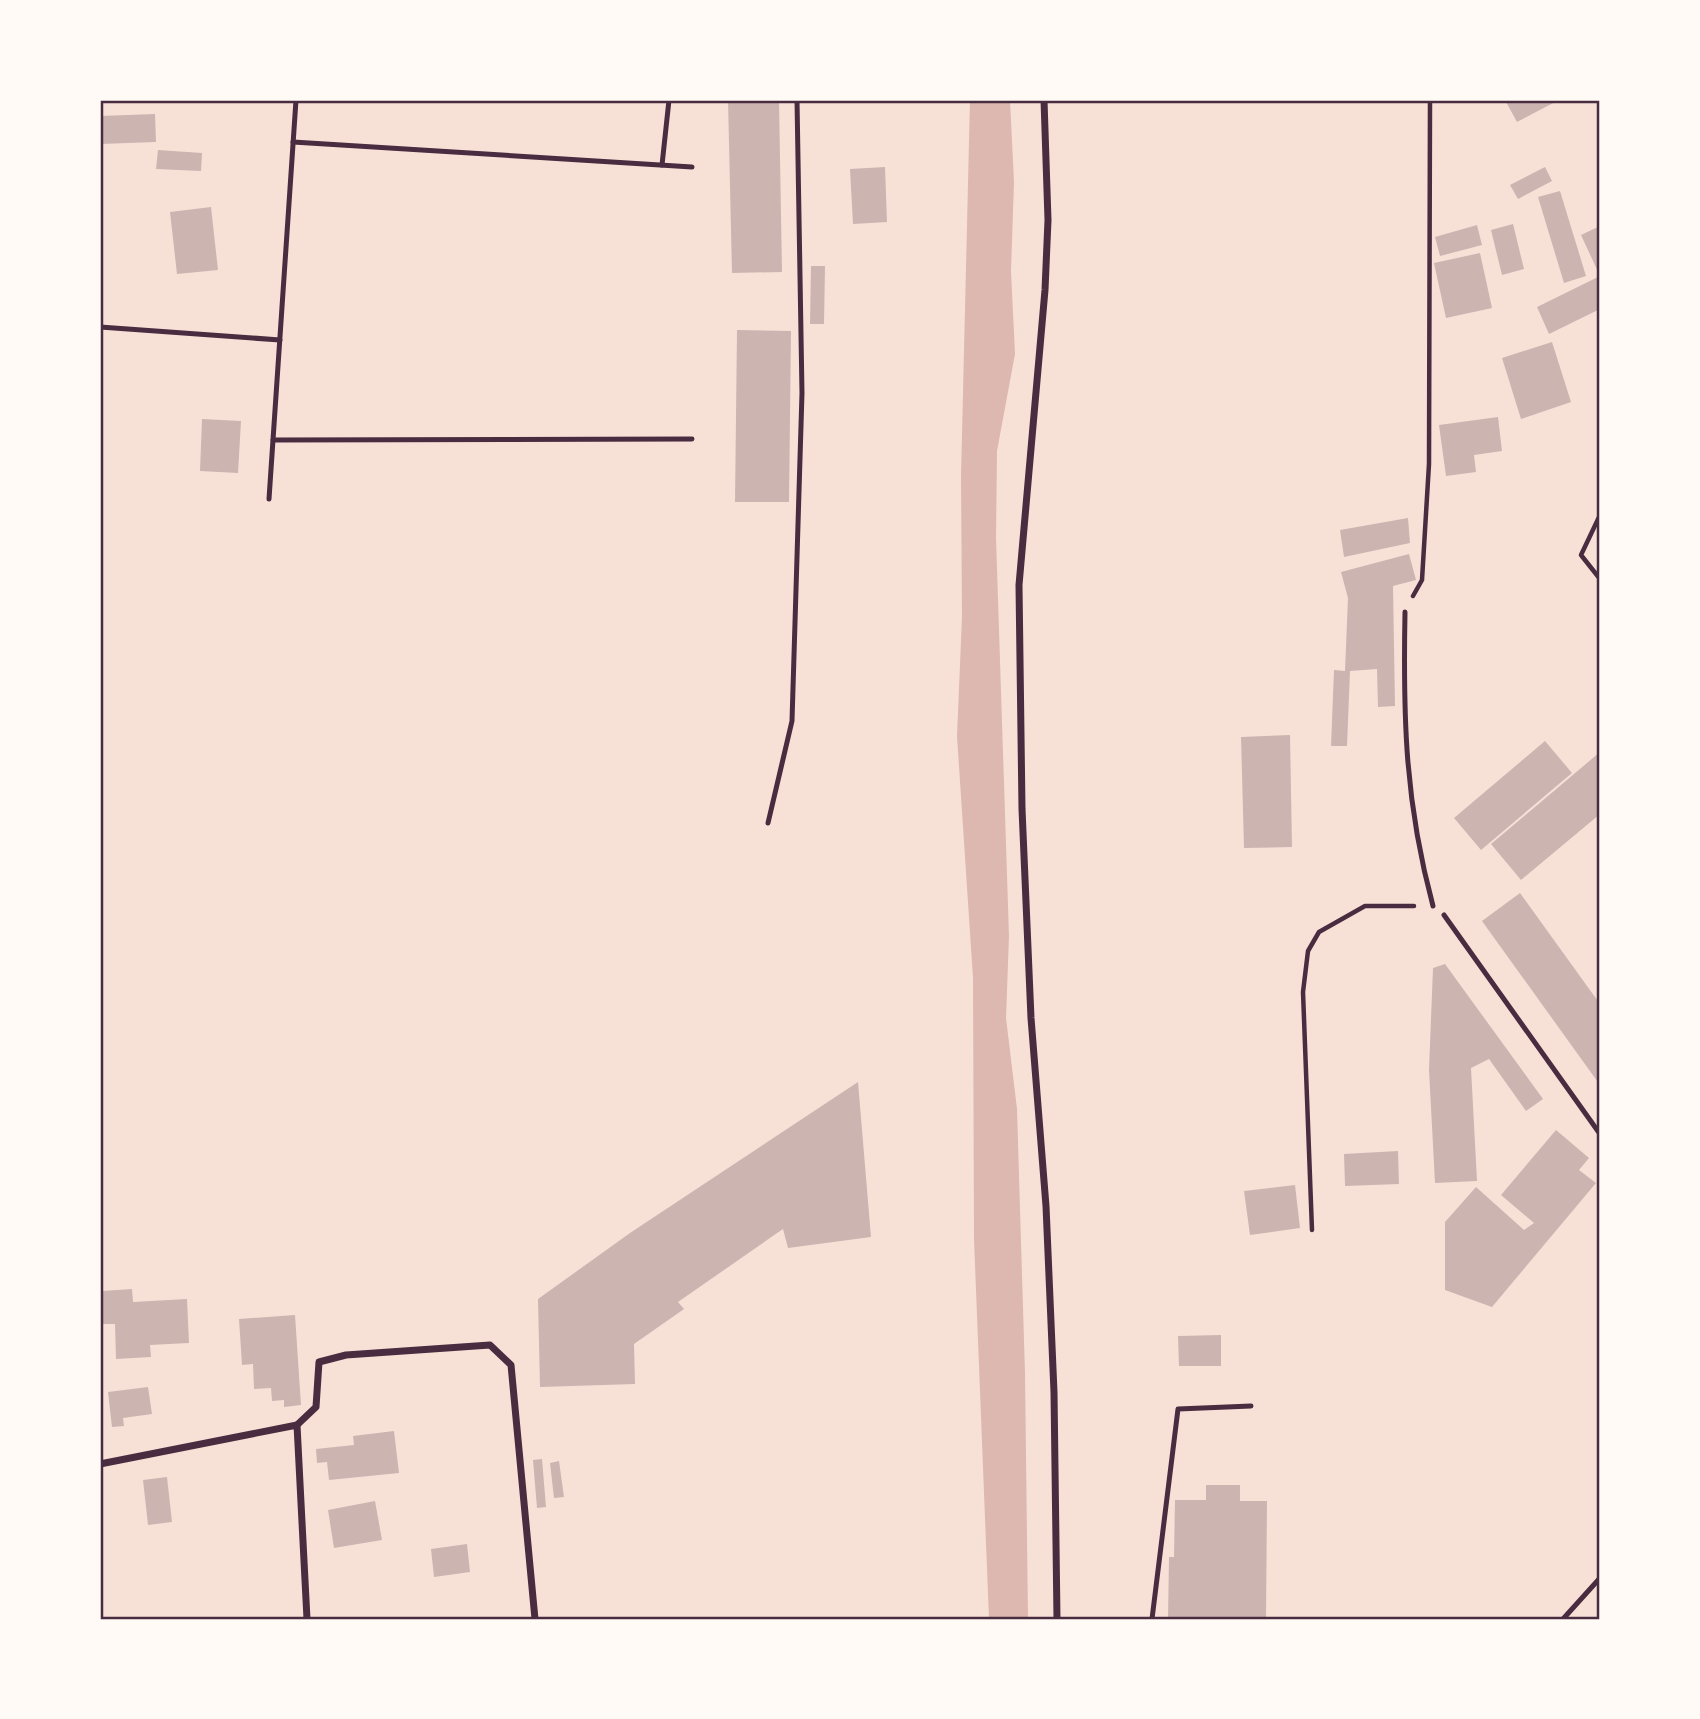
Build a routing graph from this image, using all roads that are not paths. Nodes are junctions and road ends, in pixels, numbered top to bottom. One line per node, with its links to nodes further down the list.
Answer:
1 (296, 100): 5 (lane)
2 (669, 100): 6 (lane)
3 (797, 100): 14 (lane)
4 (1044, 100): 24 (street)
5 (293, 142): 6 (lane); 9 (lane)
6 (663, 165): 7 (lane)
7 (692, 167)
8 (100, 327): 9 (lane)
9 (280, 340): 11 (lane)
10 (692, 439): 11 (lane)
11 (273, 440): 12 (lane)
12 (269, 499)
13 (1405, 612): 15 (lane)
14 (768, 823)
15 (1433, 906)
16 (1444, 915): 17 (lane)
17 (1600, 1134)
18 (1251, 1406): 25 (lane)
19 (297, 1424): 20 (street); 22 (street); 23 (street)
20 (100, 1464)
21 (1600, 1578): 26 (lane)
22 (307, 1619)
23 (535, 1619)
24 (1057, 1619)
25 (1152, 1619)
26 (1563, 1619)

